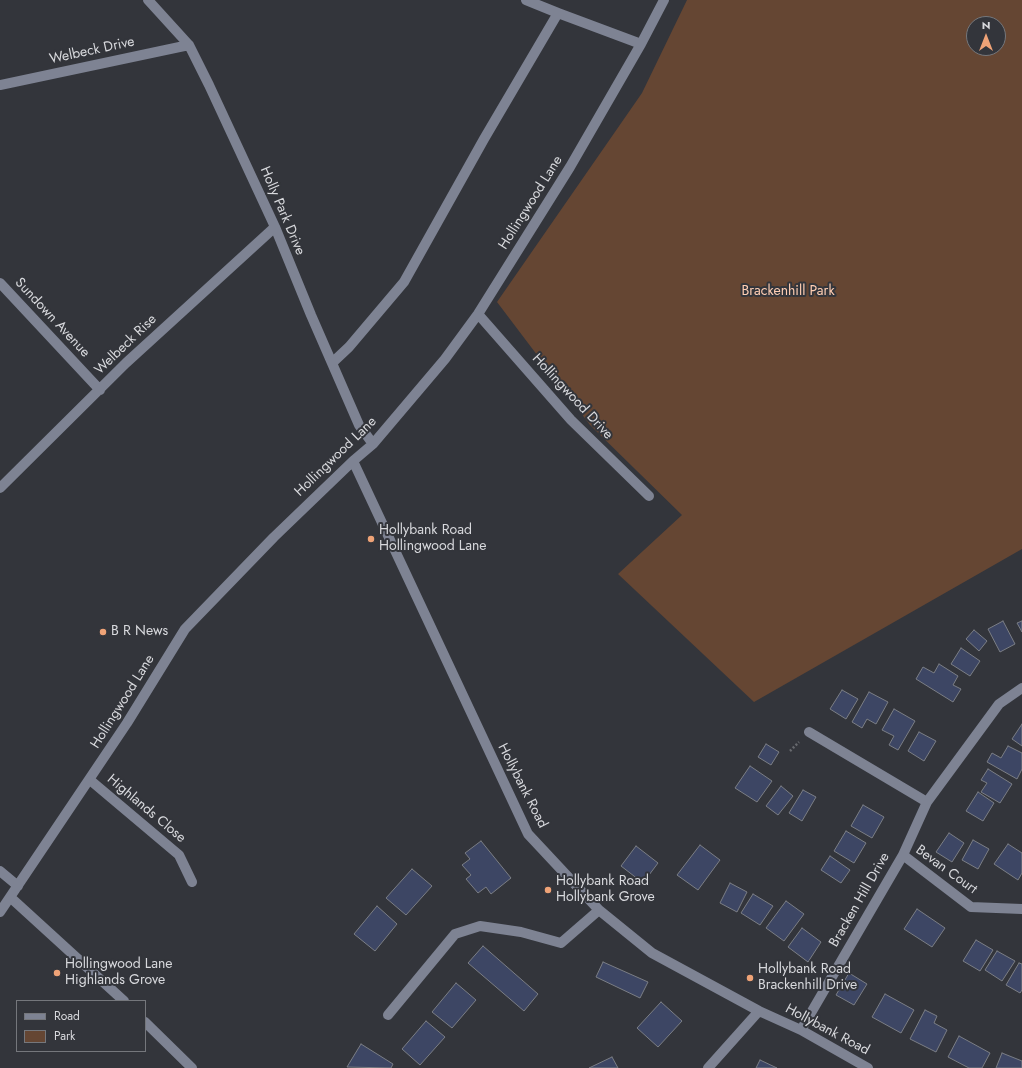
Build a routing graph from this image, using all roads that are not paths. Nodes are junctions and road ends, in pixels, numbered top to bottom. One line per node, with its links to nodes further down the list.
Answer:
1 (148, 0): 6 (street, Holly Park Drive)
2 (526, 0): 4 (street)
3 (664, 0): 5 (street, Hollingwood Lane)
4 (558, 13): 5 (street); 11 (street)
5 (642, 44): 10 (street, Hollingwood Lane)
6 (189, 45): 7 (street, Welbeck Drive); 8 (street, Holly Park Drive)
7 (0, 85)
8 (275, 227): 11 (street, Holly Park Drive); 12 (street, Welbeck Rise)
9 (0, 283): 12 (street, Sundown Avenue)
10 (478, 314): 13 (street, Hollingwood Lane); 16 (street, Hollingwood Drive)
11 (332, 363): 13 (street, Holly Park Drive)
12 (100, 390): 15 (street, Welbeck Rise)
13 (373, 444): 14 (street, Hollingwood Lane)
14 (352, 461): 19 (street, Hollingwood Lane); 27 (street, Hollybank Road)
15 (0, 488)
16 (649, 496)
17 (1022, 688): 20 (street, Bracken Hill Drive)
18 (808, 732): 20 (street)
19 (90, 780): 23 (street, Highlands Close); 24 (street, Hollingwood Lane)
20 (927, 802): 21 (street, Bracken Hill Drive)
21 (903, 855): 26 (street, Bevan Court); 33 (street, Bracken Hill Drive)
22 (0, 871): 24 (street)
23 (192, 882)
24 (18, 886): 25 (street, Hollingwood Lane)
25 (10, 897): 28 (street, Hollingwood Lane); 29 (street)
26 (1022, 909)
27 (599, 910): 30 (street, Hollybank Road); 31 (street)
28 (0, 912)
29 (123, 1000)
30 (759, 1011): 33 (street, Hollybank Road); 35 (street)
31 (388, 1015)
32 (146, 1023): 34 (street)
33 (801, 1030): 36 (street, Hollybank Road)
34 (192, 1068)
35 (708, 1068)
36 (868, 1068)

